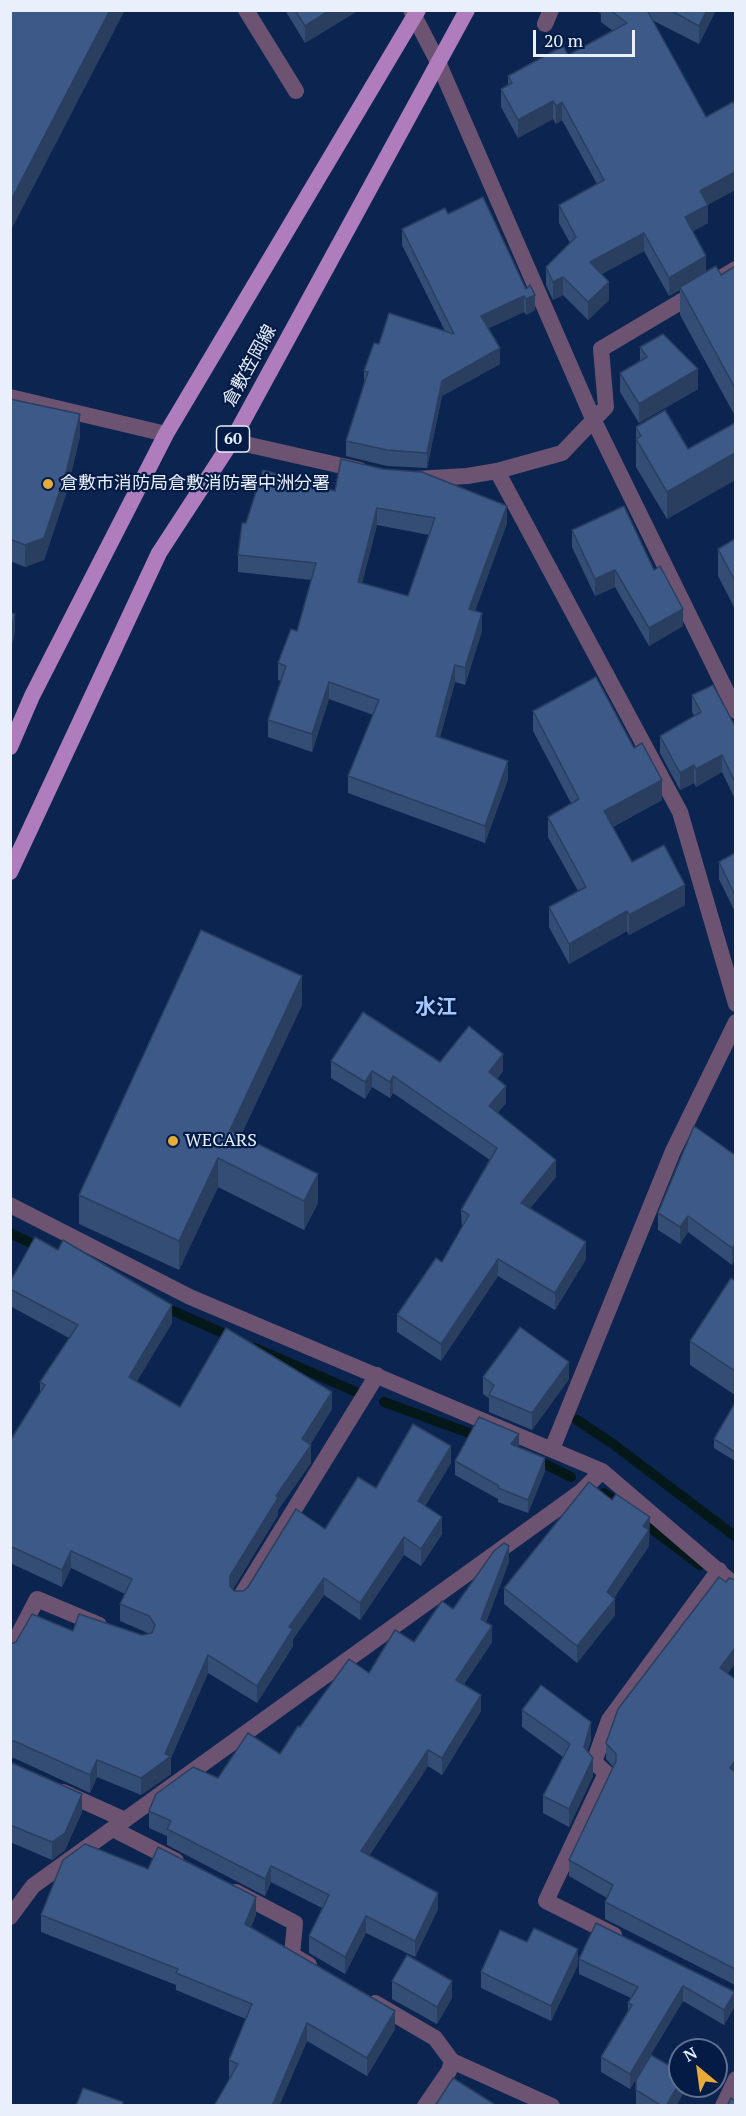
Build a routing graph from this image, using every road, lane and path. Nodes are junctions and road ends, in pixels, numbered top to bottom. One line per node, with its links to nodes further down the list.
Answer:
1 (246, 10): 5 (street)
2 (467, 10): 4 (main road, 倉敷笠岡線 / 60)
3 (414, 12): 4 (street); 9 (main road, 倉敷笠岡線)
4 (438, 62): 8 (street); 10 (main road, 倉敷笠岡線 / 60)
5 (296, 91)
6 (735, 269): 8 (street)
7 (10, 397): 9 (street)
8 (594, 421): 11 (street); 14 (street)
9 (166, 434): 15 (main road, 倉敷笠岡線)
10 (232, 441): 12 (street); 16 (main road, 倉敷笠岡線 / 60)
11 (497, 471): 13 (street); 17 (street)
12 (374, 473)
13 (394, 477)
14 (735, 711)
15 (10, 747)
16 (10, 872)
17 (735, 1004)
18 (735, 1022): 21 (street)
19 (10, 1205): 20 (street)
20 (377, 1375): 21 (street); 24 (street)
21 (552, 1449): 22 (street)
22 (602, 1471): 23 (street); 28 (street)
23 (724, 1576): 32 (street)
24 (239, 1599)
25 (113, 1630): 26 (street)
26 (10, 1651)
27 (52, 1787): 28 (street)
28 (119, 1824): 29 (street); 31 (street)
29 (194, 1870)
30 (224, 1886): 33 (street)
31 (10, 1917)
32 (630, 1943)
33 (323, 1973)
34 (364, 1997): 35 (street)
35 (452, 2061): 37 (street); 38 (street)
36 (735, 2079): 39 (street)
37 (425, 2106)
38 (552, 2106)
39 (723, 2106)

